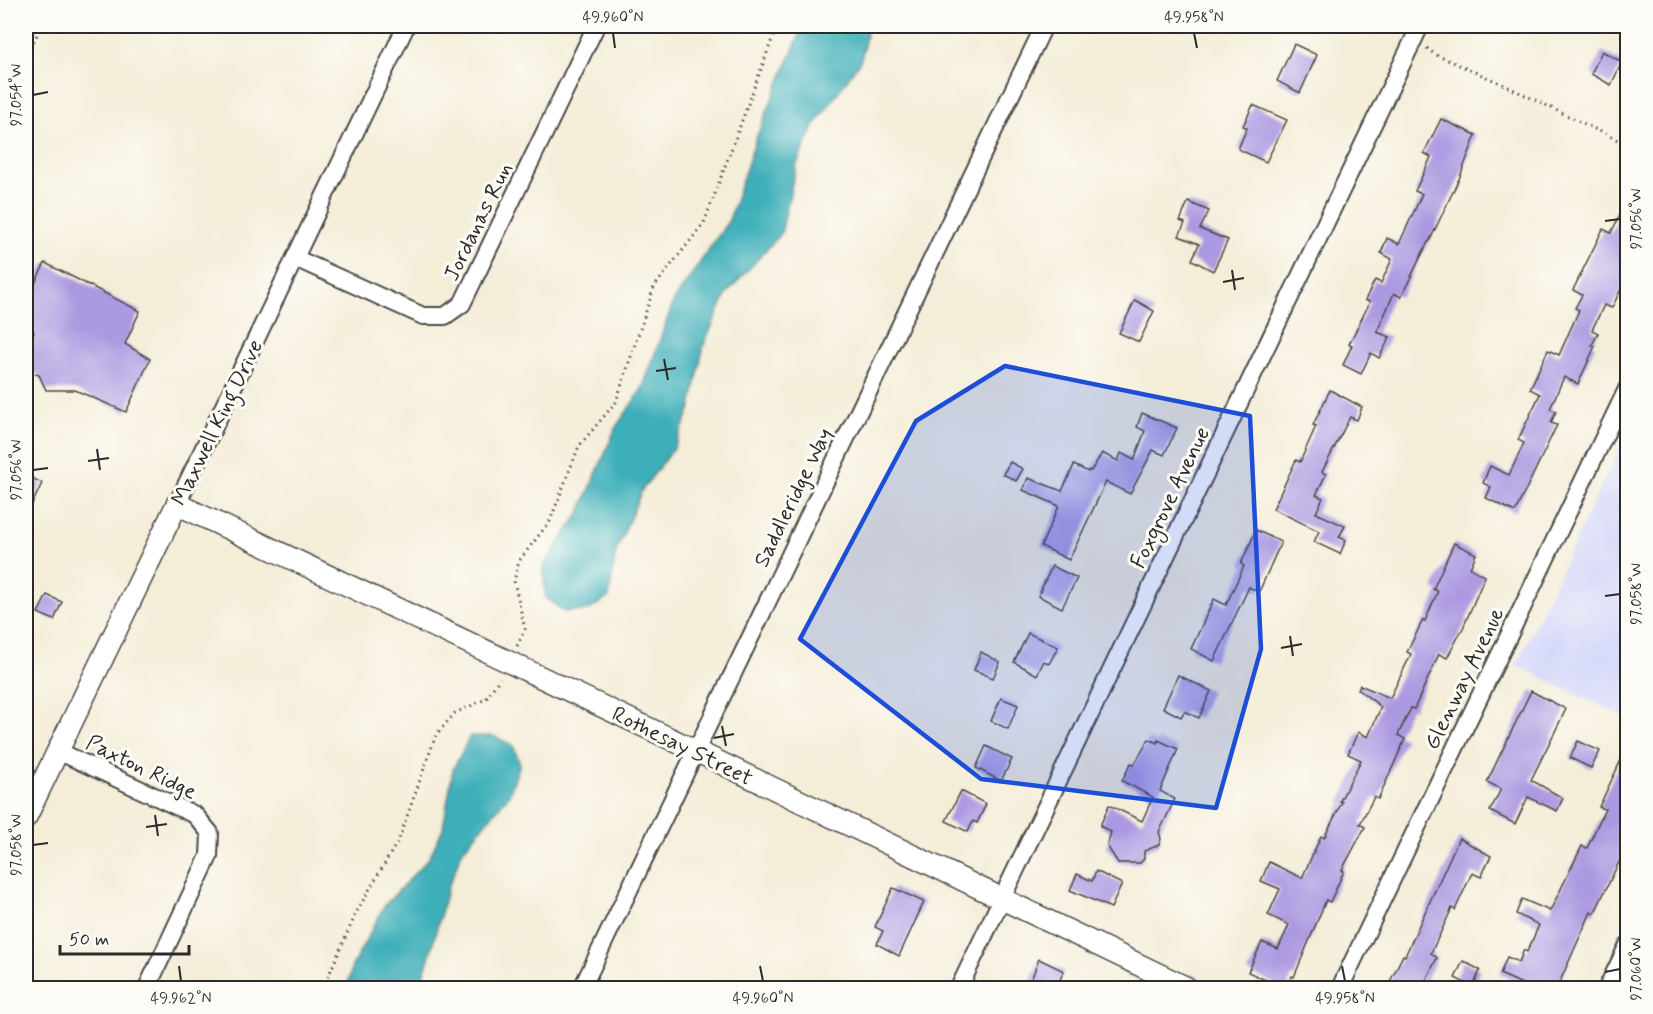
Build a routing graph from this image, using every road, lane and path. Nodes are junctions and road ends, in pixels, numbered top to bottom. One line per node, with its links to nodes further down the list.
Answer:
1 (41, 26): 7 (path)
2 (406, 26): 9 (street, Maxwell King Drive)
3 (596, 26): 9 (street, Jordanas Run)
4 (777, 26): 12 (path)
5 (1044, 26): 14 (street, Saddleridge Way)
6 (1417, 32): 8 (path); 16 (street, Foxgrove Avenue)
7 (26, 58)
8 (1628, 145)
9 (295, 258): 11 (street, Maxwell King Drive)
10 (1628, 387): 23 (street, Glenway Avenue)
11 (177, 504): 12 (street, Rothesay Street); 13 (street, Maxwell King Drive)
12 (509, 662): 14 (street, Rothesay Street); 19 (path)
13 (58, 751): 15 (street, Maxwell King Drive); 18 (street, Paxton Ridge)
14 (696, 751): 16 (street, Rothesay Street); 20 (street, Saddleridge Way)
15 (26, 817)
16 (1002, 900): 21 (street, Foxgrove Avenue); 22 (street, Rothesay Street)
17 (1628, 945): 24 (street)
18 (147, 988)
19 (323, 988)
20 (582, 988)
21 (959, 988)
22 (1187, 988)
23 (1340, 988)
24 (1606, 988)

